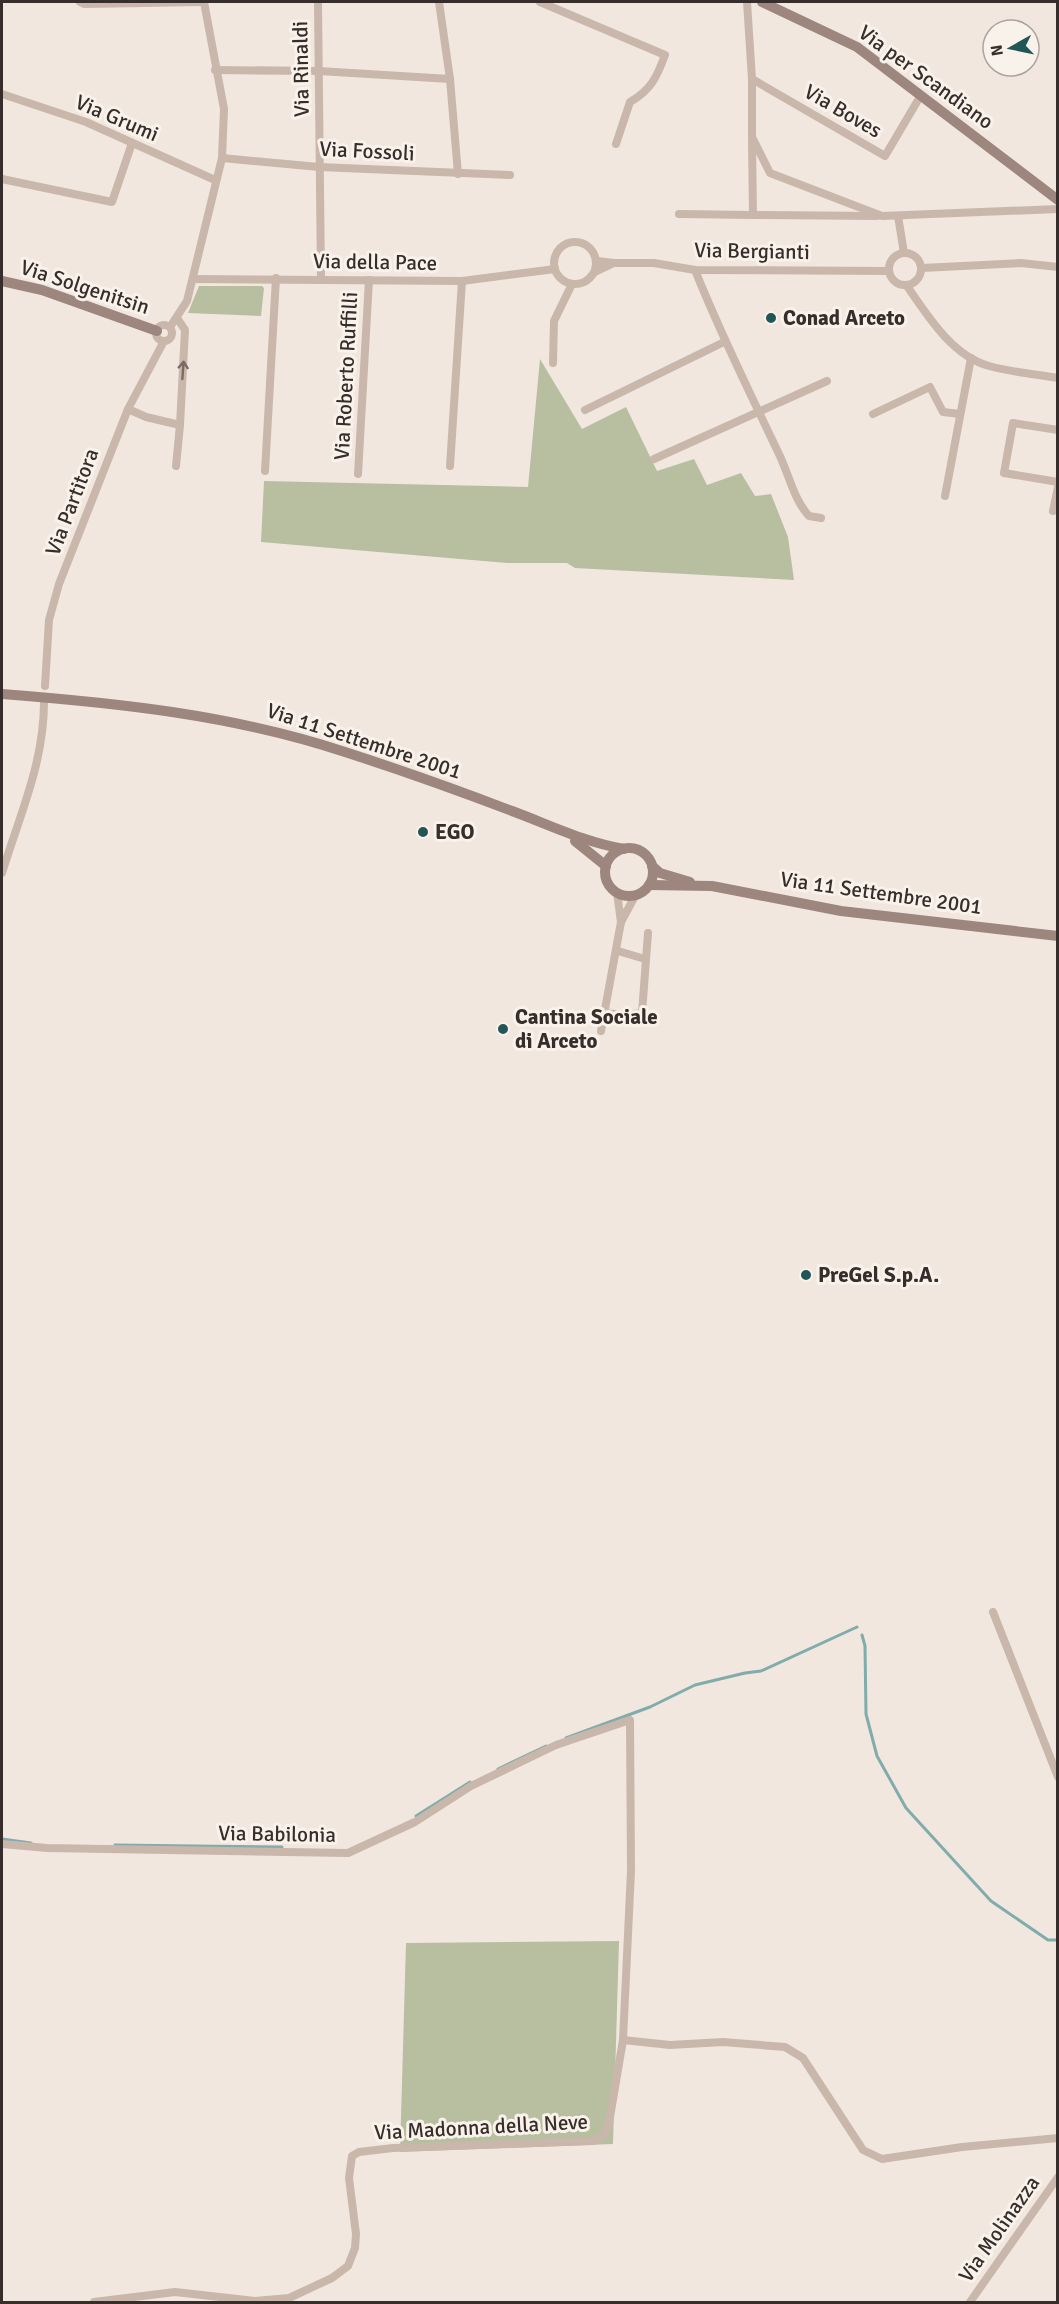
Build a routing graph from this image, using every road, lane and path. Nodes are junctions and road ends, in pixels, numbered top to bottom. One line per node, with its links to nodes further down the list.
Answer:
1 (80, 2): 2 (street)
2 (203, 2): 8 (street, Via Partitora)
3 (318, 2): 9 (street, Via Rinaldi)
4 (439, 2): 10 (street)
5 (540, 2): 16 (street)
6 (747, 2): 11 (street)
7 (762, 2): 13 (main road, Via per Scandiano)
8 (215, 70): 9 (street); 17 (street, Via Partitora)
9 (319, 71): 10 (street); 18 (street, Via Rinaldi)
10 (450, 79): 19 (street)
11 (752, 79): 13 (street, Via Boves); 14 (street)
12 (2, 94): 15 (street, Via Grumi)
13 (921, 95): 23 (main road, Via per Scandiano)
14 (752, 137): 26 (street); 27 (street)
15 (132, 143): 21 (street); 22 (street, Via Grumi)
16 (616, 144)
17 (222, 158): 18 (street, Via Fossoli); 22 (street, Via Partitora)
18 (320, 167): 19 (street, Via Fossoli); 40 (street, Via Rinaldi)
19 (458, 174): 20 (street, Via Fossoli)
20 (510, 175)
21 (2, 179)
22 (216, 180): 39 (street, Via Partitora)
23 (1058, 200)
24 (1058, 209): 28 (street)
25 (679, 214): 26 (street)
26 (753, 215): 27 (street)
27 (882, 216): 28 (street)
28 (898, 216): 29 (street)
29 (904, 253): 33 (street); 36 (street)
30 (597, 261): 31 (street, Via Bergianti); 34 (street); 37 (street)
31 (614, 263): 35 (street, Via Bergianti); 37 (street, Via Bergianti)
32 (1058, 267): 33 (street)
33 (922, 268): 45 (street)
34 (555, 269): 43 (street, Via della Pace); 44 (street)
35 (695, 270): 36 (street, Via Bergianti); 50 (street)
36 (889, 271): 45 (street)
37 (595, 272): 44 (street, Via Bergianti)
38 (276, 278): 39 (street, Via della Pace); 40 (street, Via della Pace); 65 (street)
39 (193, 279): 46 (street, Via Partitora)
40 (321, 280): 41 (street, Via della Pace)
41 (369, 280): 43 (street, Via della Pace); 66 (street, Via Roberto Ruffilli)
42 (2, 281): 48 (main road, Via Solgenitsin)
43 (462, 281): 64 (street)
44 (572, 284): 52 (street)
45 (907, 286): 51 (street)
46 (177, 318): 47 (street, Via Partitora); 60 (street, one-way to 46)
47 (170, 327): 48 (street); 49 (street, Via Partitora)
48 (157, 331): 49 (street)
49 (164, 341): 55 (street, Via Partitora)
50 (724, 342): 56 (street); 57 (street)
51 (971, 358): 53 (street); 59 (street)
52 (553, 363)
53 (1058, 378)
54 (827, 381): 57 (street)
55 (128, 409): 60 (street); 72 (street, Via Partitora)
56 (585, 410)
57 (759, 412): 62 (street); 71 (street)
58 (873, 414): 59 (street)
59 (960, 414): 69 (street)
60 (180, 425): 63 (street)
61 (1058, 430): 67 (street)
62 (654, 459)
63 (176, 466)
64 (450, 466)
65 (265, 471)
66 (358, 474)
67 (1058, 482)
68 (1058, 487): 70 (street)
69 (945, 496)
70 (1053, 511)
71 (821, 518)
72 (44, 692): 73 (main road, Via 11 Settembre 2001); 74 (main road, Via 11 Settembre 2001); 78 (street, Via Partitora)
73 (2, 694)
74 (565, 834): 75 (main road, Via 11 Settembre 2001); 76 (main road, Via 11 Settembre 2001)
75 (624, 849): 76 (main road); 77 (main road, Via 11 Settembre 2001)
76 (606, 866): 81 (main road)
77 (652, 866): 79 (main road); 80 (main road, Via 11 Settembre 2001)
78 (2, 873)
79 (649, 885): 80 (main road, Via 11 Settembre 2001); 82 (main road)
80 (699, 885): 85 (main road, Via 11 Settembre 2001)
81 (617, 893): 82 (main road); 83 (street)
82 (635, 896): 83 (street)
83 (621, 922): 86 (street)
84 (648, 933): 87 (street)
85 (1058, 936)
86 (618, 951): 87 (street); 88 (street)
87 (645, 959): 88 (street)
88 (604, 1014): 89 (street)
89 (601, 1031)
90 (993, 1612): 92 (street)
91 (630, 1720): 93 (street, Via Babilonia); 94 (street, Via Madonna della Neve)
92 (1058, 1777)
93 (2, 1844)
94 (622, 2040): 95 (street); 97 (street, Via Madonna della Neve)
95 (1058, 2138)
96 (1058, 2177): 98 (street, Via Molinazza)
97 (94, 2302)
98 (970, 2302)

